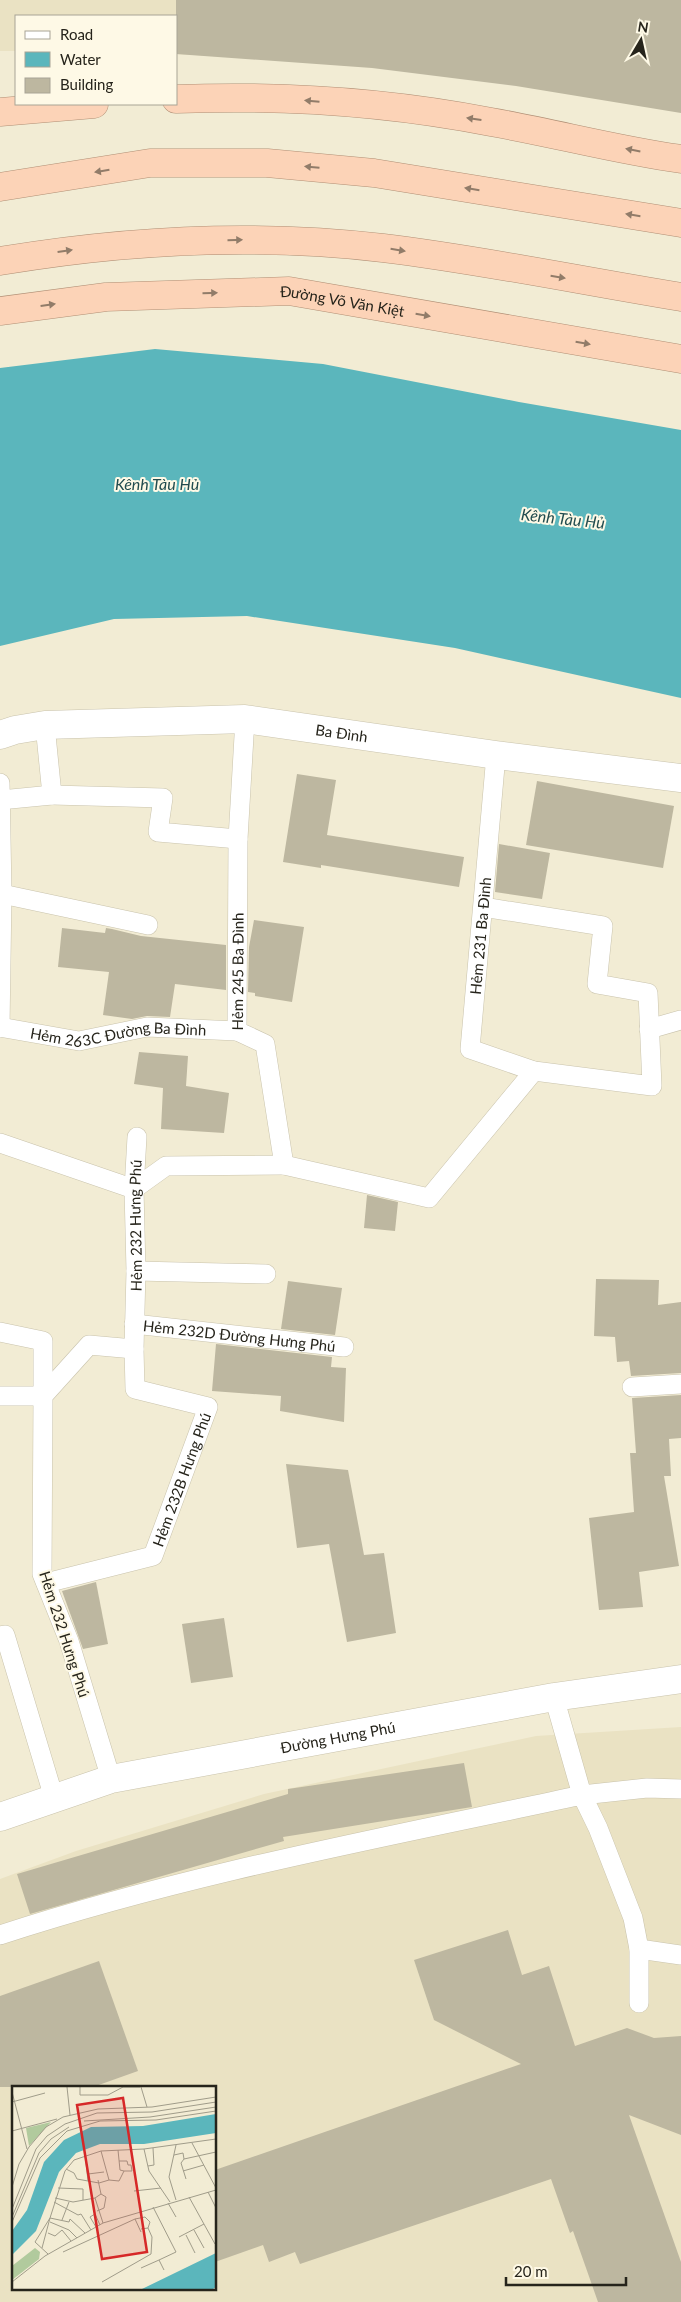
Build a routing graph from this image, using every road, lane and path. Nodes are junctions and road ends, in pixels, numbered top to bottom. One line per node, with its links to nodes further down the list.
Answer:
1 (178, 99): 4 (highway, one-way to 1)
2 (82, 105): 3 (highway)
3 (0, 112)
4 (681, 159)
5 (0, 187): 6 (highway, one-way to 5)
6 (681, 223)
7 (0, 261): 8 (highway, one-way to 8)
8 (681, 297)
9 (0, 311): 10 (highway, Đường Võ Văn Kiệt, one-way to 10)
10 (681, 359)
11 (245, 719): 12 (main road, Ba Đình); 14 (main road, Ba Đình); 19 (lane, Hẻm 245 Ba Đình)
12 (45, 725): 13 (main road, Ba Đình); 17 (lane)
13 (0, 735)
14 (496, 755): 15 (main road, Ba Đình); 21 (lane, Hẻm 231 Ba Đình)
15 (681, 778)
16 (0, 784): 18 (lane)
17 (52, 795): 18 (lane); 19 (lane)
18 (0, 800): 20 (lane)
19 (238, 840): 26 (lane, Hẻm 245 Ba Đình)
20 (2, 894): 22 (lane); 24 (lane)
21 (483, 907): 25 (lane); 27 (lane, Hẻm 231 Ba Đình)
22 (148, 925)
23 (681, 1020): 25 (lane)
24 (0, 1027): 26 (lane, Hẻm 263C Đường Ba Đình)
25 (649, 1028): 27 (lane)
26 (237, 1030): 30 (lane, Hẻm 245 Ba Đình)
27 (534, 1071): 30 (lane)
28 (137, 1137): 31 (lane, Hẻm 232 Hưng Phú)
29 (0, 1143): 31 (lane)
30 (284, 1165): 31 (lane)
31 (134, 1189): 32 (lane, Hẻm 232 Hưng Phú)
32 (136, 1271): 33 (lane); 34 (lane, Hẻm 232 Hưng Phú)
33 (266, 1274)
34 (134, 1324): 36 (lane, Hẻm 232D Đường Hưng Phú); 37 (lane, Hẻm 232 Hưng Phú)
35 (0, 1332): 41 (lane, Hẻm 232 Hưng Phú)
36 (344, 1347)
37 (134, 1349): 41 (lane); 42 (lane, Hẻm 232B Hưng Phú)
38 (681, 1384): 39 (lane)
39 (632, 1387)
40 (0, 1396): 41 (lane)
41 (43, 1396): 42 (lane, Hẻm 232 Hưng Phú)
42 (46, 1583): 46 (lane, Hẻm 232 Hưng Phú)
43 (0, 1636): 49 (lane)
44 (681, 1679): 45 (main road, Đường Hưng Phú)
45 (554, 1697): 46 (main road, Đường Hưng Phú); 48 (lane)
46 (111, 1779): 49 (main road, Đường Hưng Phú)
47 (681, 1789): 48 (lane)
48 (582, 1795): 51 (lane); 52 (lane)
49 (54, 1798): 50 (main road, Đường Hưng Phú)
50 (0, 1817)
51 (0, 1935)
52 (639, 1949): 53 (lane); 54 (lane)
53 (681, 1955)
54 (639, 2002)

